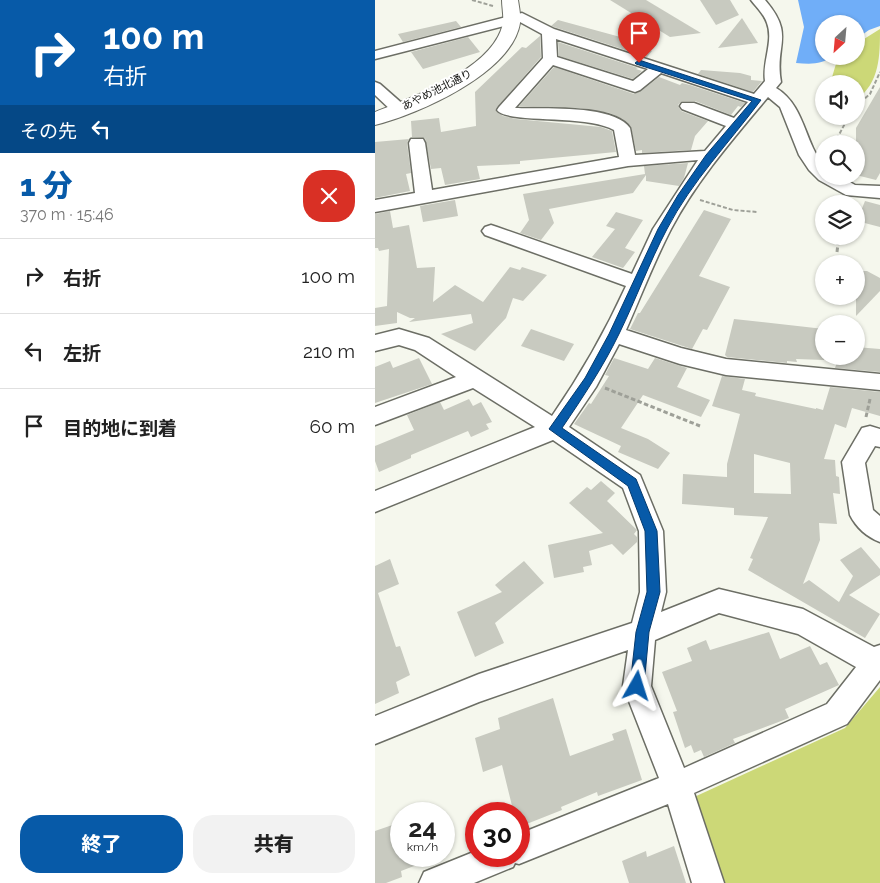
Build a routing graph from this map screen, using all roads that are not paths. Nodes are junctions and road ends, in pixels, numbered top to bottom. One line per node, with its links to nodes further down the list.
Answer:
1 (510, 0): 3 (street)
2 (758, 0): 9 (street)
3 (513, 19): 4 (street); 5 (street); 11 (street, あやめ池北通り)
4 (549, 32): 6 (street); 7 (street)
5 (375, 55)
6 (550, 59): 7 (street); 16 (street)
7 (657, 69): 9 (street)
8 (375, 87): 11 (street)
9 (762, 95): 13 (street); 17 (street)
10 (688, 106): 13 (street)
11 (399, 109): 12 (street, あやめ池北通り)
12 (375, 120)
13 (737, 125): 15 (street)
14 (417, 143): 20 (street)
15 (709, 157): 16 (street); 23 (street)
16 (628, 161): 20 (street)
17 (815, 163)
18 (841, 185): 19 (street)
19 (880, 192)
20 (424, 196): 21 (street)
21 (375, 206)
22 (491, 231): 23 (street)
23 (638, 283): 24 (street)
24 (614, 334): 27 (street); 29 (street)
25 (375, 343): 26 (street)
26 (473, 379): 28 (street); 29 (street)
27 (875, 389)
28 (375, 416)
29 (555, 429): 31 (street); 33 (street)
30 (873, 429): 32 (street)
31 (375, 502)
32 (880, 531)
33 (643, 632): 34 (street); 35 (street); 36 (street)
34 (879, 662): 36 (street)
35 (375, 730)
36 (677, 786): 37 (street); 40 (street)
37 (530, 845)
38 (474, 867): 39 (street)
39 (435, 883)
40 (708, 883)

